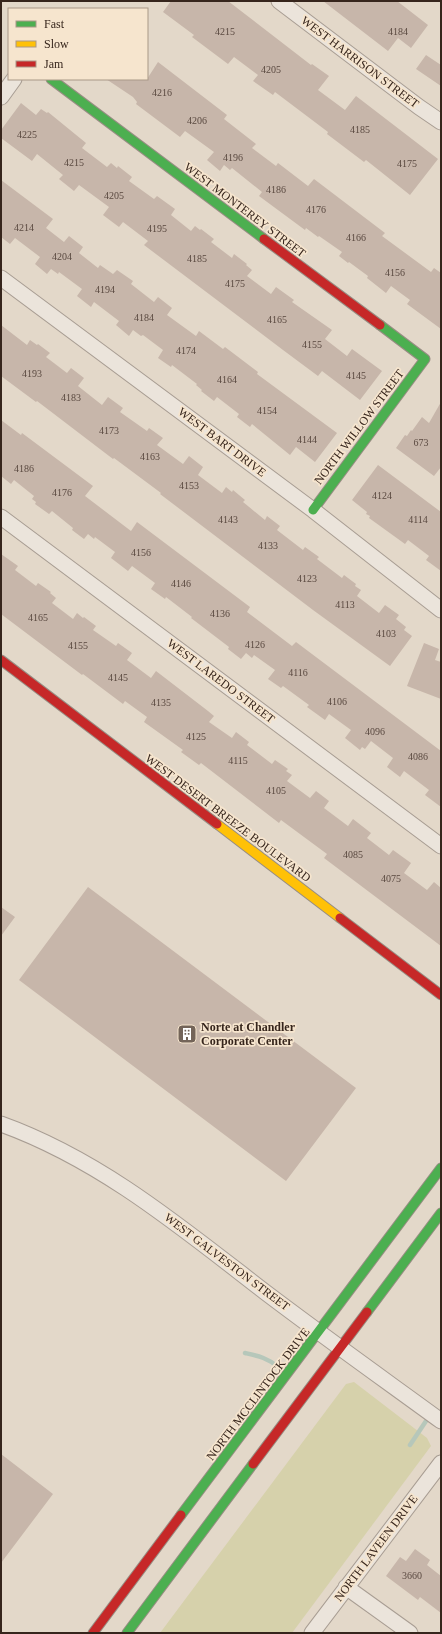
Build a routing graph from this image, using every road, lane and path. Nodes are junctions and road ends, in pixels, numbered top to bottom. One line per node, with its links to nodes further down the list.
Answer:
1 (279, 1): 5 (street, WEST HARRISON STREET)
2 (13, 80): 4 (street)
3 (53, 80): 7 (street, WEST MONTEREY STREET)
4 (1, 97)
5 (441, 122)
6 (1, 278): 8 (street, WEST BART DRIVE)
7 (425, 359): 8 (street, NORTH WILLOW STREET)
8 (313, 510): 10 (street, WEST BART DRIVE)
9 (1, 516): 12 (street, WEST LAREDO STREET)
10 (441, 610)
11 (1, 660): 13 (street, WEST DESERT BREEZE BOULEVARD)
12 (441, 846)
13 (441, 995)
14 (1, 1124): 17 (street, WEST GALVESTON STREET)
15 (441, 1168): 17 (street, NORTH MCCLINTOCK DRIVE)
16 (441, 1213): 18 (street)
17 (319, 1332): 18 (street, WEST GALVESTON STREET); 22 (street, NORTH MCCLINTOCK DRIVE)
18 (341, 1349): 19 (street, WEST GALVESTON STREET); 23 (street)
19 (441, 1421)
20 (441, 1463): 21 (street, NORTH LAVEEN DRIVE)
21 (346, 1587): 24 (street, NORTH LAVEEN DRIVE); 25 (street)
22 (93, 1633)
23 (127, 1633)
24 (312, 1633)
25 (410, 1633)

